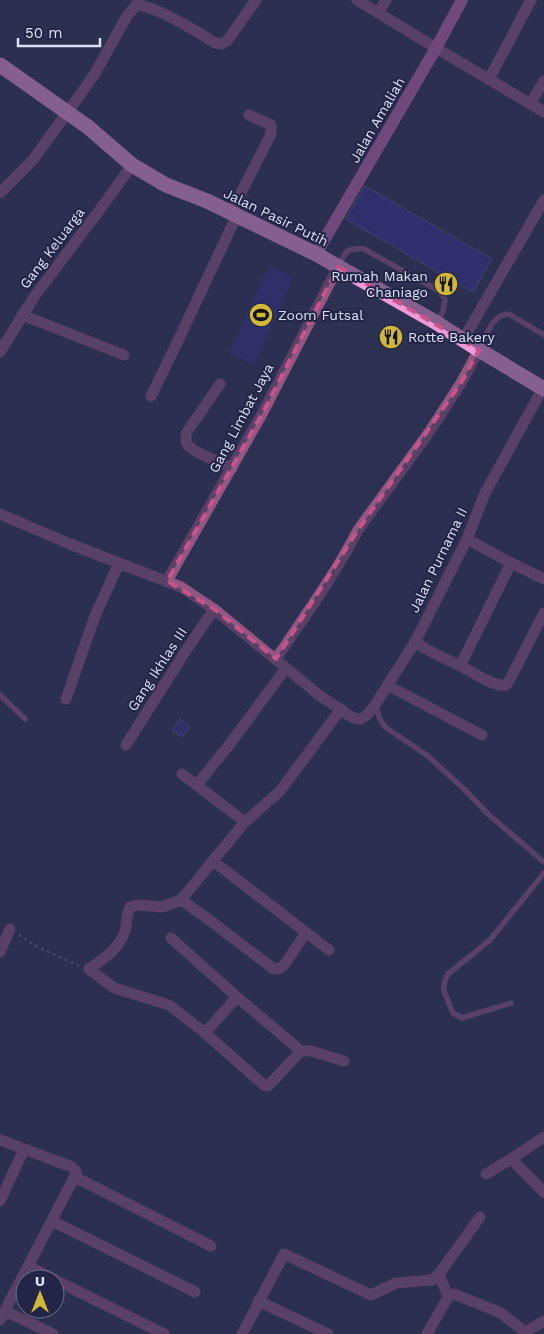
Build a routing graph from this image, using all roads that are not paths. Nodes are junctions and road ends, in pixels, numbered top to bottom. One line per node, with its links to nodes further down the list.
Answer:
1 (256, 0): 13 (street)
2 (357, 0): 6 (street)
3 (386, 0): 6 (street)
4 (462, 0): 7 (street, Jalan Amaliah)
5 (531, 0): 9 (street)
6 (379, 12): 7 (street)
7 (436, 48): 9 (street); 19 (street, Jalan Amaliah)
8 (0, 65): 13 (highway, Jalan Pasir Putih)
9 (489, 79): 11 (street)
10 (544, 81): 11 (street)
11 (530, 104): 12 (street)
12 (544, 112)
13 (67, 113): 15 (highway, Jalan Pasir Putih); 16 (street)
14 (249, 115): 18 (street)
15 (132, 165): 18 (highway, Jalan Pasir Putih); 21 (street, Gang Keluarga)
16 (0, 193)
17 (544, 200): 24 (street)
18 (234, 214): 19 (highway, Jalan Pasir Putih); 30 (street)
19 (316, 254): 20 (highway, Jalan Pasir Putih)
20 (338, 267): 22 (highway, Jalan Pasir Putih); 22 (lane); 31 (street, Gang Limbat Jaya)
21 (22, 315): 26 (street, Gang Keluarga); 27 (street)
22 (437, 323): 24 (highway, Jalan Pasir Putih)
23 (544, 335): 25 (lane)
24 (463, 340): 25 (highway, Jalan Pasir Putih)
25 (478, 350): 29 (highway, Jalan Pasir Putih); 41 (street)
26 (0, 352)
27 (124, 355)
28 (220, 384): 31 (street)
29 (543, 388): 33 (street, Jalan Purnama II)
30 (151, 396)
31 (232, 468): 37 (street, Gang Limbat Jaya)
32 (0, 514): 34 (street, Jalan Purnama II)
33 (468, 539): 35 (street); 40 (street, Jalan Purnama II)
34 (119, 563): 37 (street, Jalan Purnama II); 46 (street)
35 (511, 564): 36 (street); 42 (street)
36 (544, 579)
37 (167, 581): 38 (street, Jalan Purnama II)
38 (214, 609): 41 (street, Jalan Purnama II); 51 (street, Gang Ikhlas III)
39 (544, 613): 42 (street)
40 (415, 642): 42 (street); 44 (street, Jalan Purnama II)
41 (276, 659): 43 (street, Jalan Purnama II)
42 (460, 666)
43 (286, 668): 48 (street, Jalan Purnama II); 53 (street)
44 (387, 685): 47 (street, Jalan Purnama II); 50 (street)
45 (0, 695): 49 (lane)
46 (66, 700)
47 (375, 705): 48 (street, Jalan Purnama II); 56 (lane)
48 (341, 709): 54 (street)
49 (25, 718)
50 (482, 735)
51 (126, 745)
52 (182, 774): 53 (street)
53 (197, 784): 54 (street)
54 (245, 822): 55 (street)
55 (213, 861): 58 (street); 60 (street)
56 (544, 862)
57 (544, 873): 65 (lane)
58 (181, 900): 60 (street); 66 (street)
59 (10, 929): 63 (street)
60 (306, 933): 62 (street)
61 (170, 938): 64 (street)
62 (328, 950)
63 (0, 952)
64 (237, 997): 66 (street); 67 (street)
65 (511, 1003)
66 (204, 1033): 67 (street)
67 (301, 1052): 68 (street)
68 (344, 1061)
69 (544, 1137): 72 (street)
70 (0, 1140): 71 (street)
71 (24, 1149): 74 (street); 76 (street)
72 (511, 1159): 73 (street); 75 (street)
73 (486, 1174)
74 (75, 1177): 78 (street); 79 (street)
75 (544, 1192)
76 (0, 1201)
77 (480, 1217): 82 (street)
78 (52, 1221): 80 (street); 84 (street)
79 (211, 1246)
80 (28, 1266): 81 (street); 87 (street)
81 (34, 1269)
82 (439, 1274): 85 (street); 86 (street)
83 (65, 1284): 91 (street)
84 (195, 1292)
85 (448, 1296): 89 (street); 94 (street)
86 (258, 1301): 92 (street); 93 (street)
87 (2, 1316): 90 (street)
88 (544, 1321): 89 (street)
89 (524, 1333)
90 (53, 1334)
91 (164, 1334)
92 (242, 1334)
93 (328, 1334)
94 (426, 1334)

